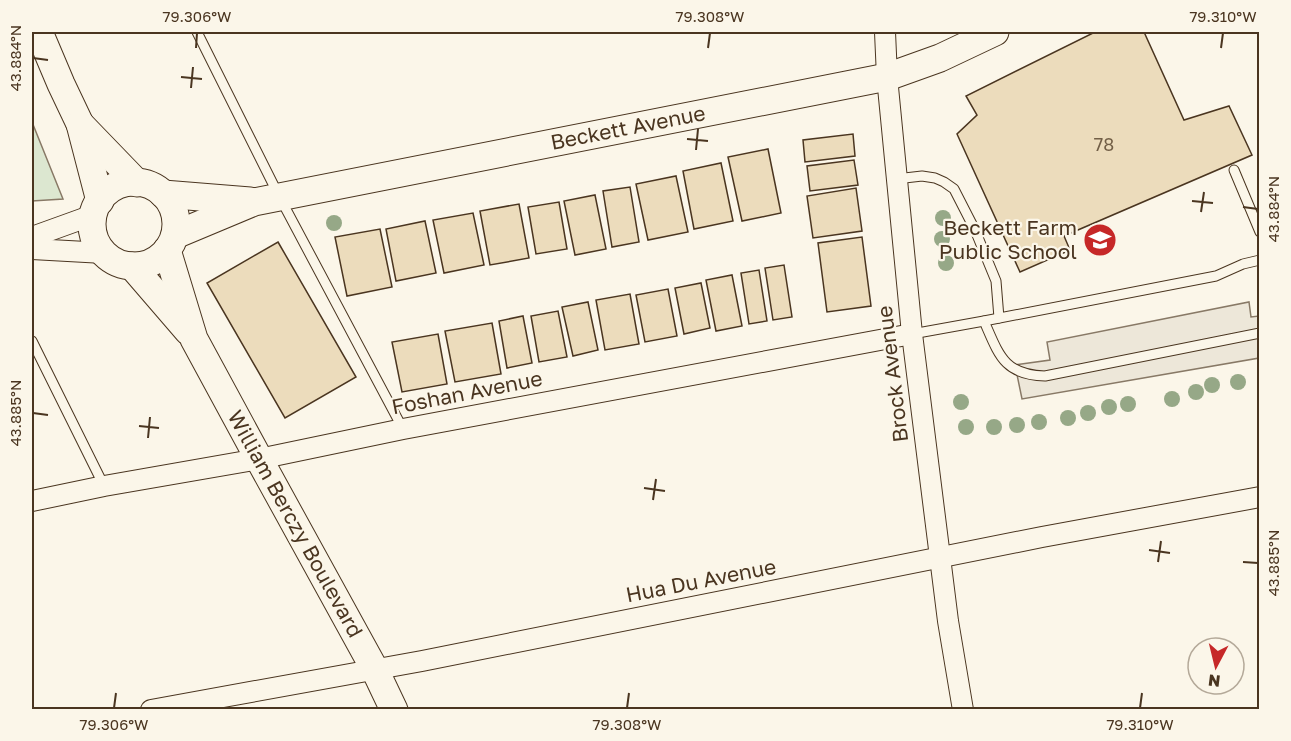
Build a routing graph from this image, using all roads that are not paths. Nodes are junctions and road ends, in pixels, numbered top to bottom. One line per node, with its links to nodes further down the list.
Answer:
1 (39, 32): 6 (street)
2 (197, 32): 11 (lane)
3 (885, 32): 5 (street, Brock Avenue)
4 (995, 32): 5 (street, Beckett Avenue)
5 (886, 77): 8 (street, Brock Avenue); 11 (street, Beckett Avenue)
6 (80, 124): 9 (street); 12 (street)
7 (1234, 170): 13 (lane)
8 (896, 179): 20 (lane); 23 (street, Brock Avenue)
9 (137, 183): 10 (street); 12 (street)
10 (163, 194): 11 (street, Beckett Avenue); 15 (street)
11 (267, 199): 15 (street, Beckett Avenue); 26 (lane)
12 (97, 208): 14 (street); 17 (street)
13 (1260, 232)
14 (32, 237)
15 (171, 242): 19 (street); 24 (street, William Berczy Boulevard)
16 (32, 249): 17 (street)
17 (104, 253): 19 (street)
18 (1260, 260): 20 (lane)
19 (132, 266): 24 (street, William Berczy Boulevard)
20 (999, 318): 21 (lane)
21 (984, 321): 22 (lane); 23 (lane)
22 (1260, 333)
23 (912, 334): 26 (street, Foshan Avenue); 31 (street, Brock Avenue)
24 (194, 339): 27 (street, William Berczy Boulevard)
25 (32, 341): 28 (lane)
26 (403, 429): 27 (street, Foshan Avenue)
27 (259, 459): 28 (street, Foshan Avenue); 32 (street, William Berczy Boulevard)
28 (104, 486): 30 (street, Foshan Avenue)
29 (1260, 497): 31 (street, Hua Du Avenue)
30 (32, 501)
31 (940, 558): 32 (street, Hua Du Avenue); 36 (street, Brock Avenue)
32 (375, 670): 33 (street, Hua Du Avenue); 35 (street, William Berczy Boulevard)
33 (174, 707): 34 (street, Hua Du Avenue)
34 (152, 710)
35 (394, 710)
36 (963, 710)

